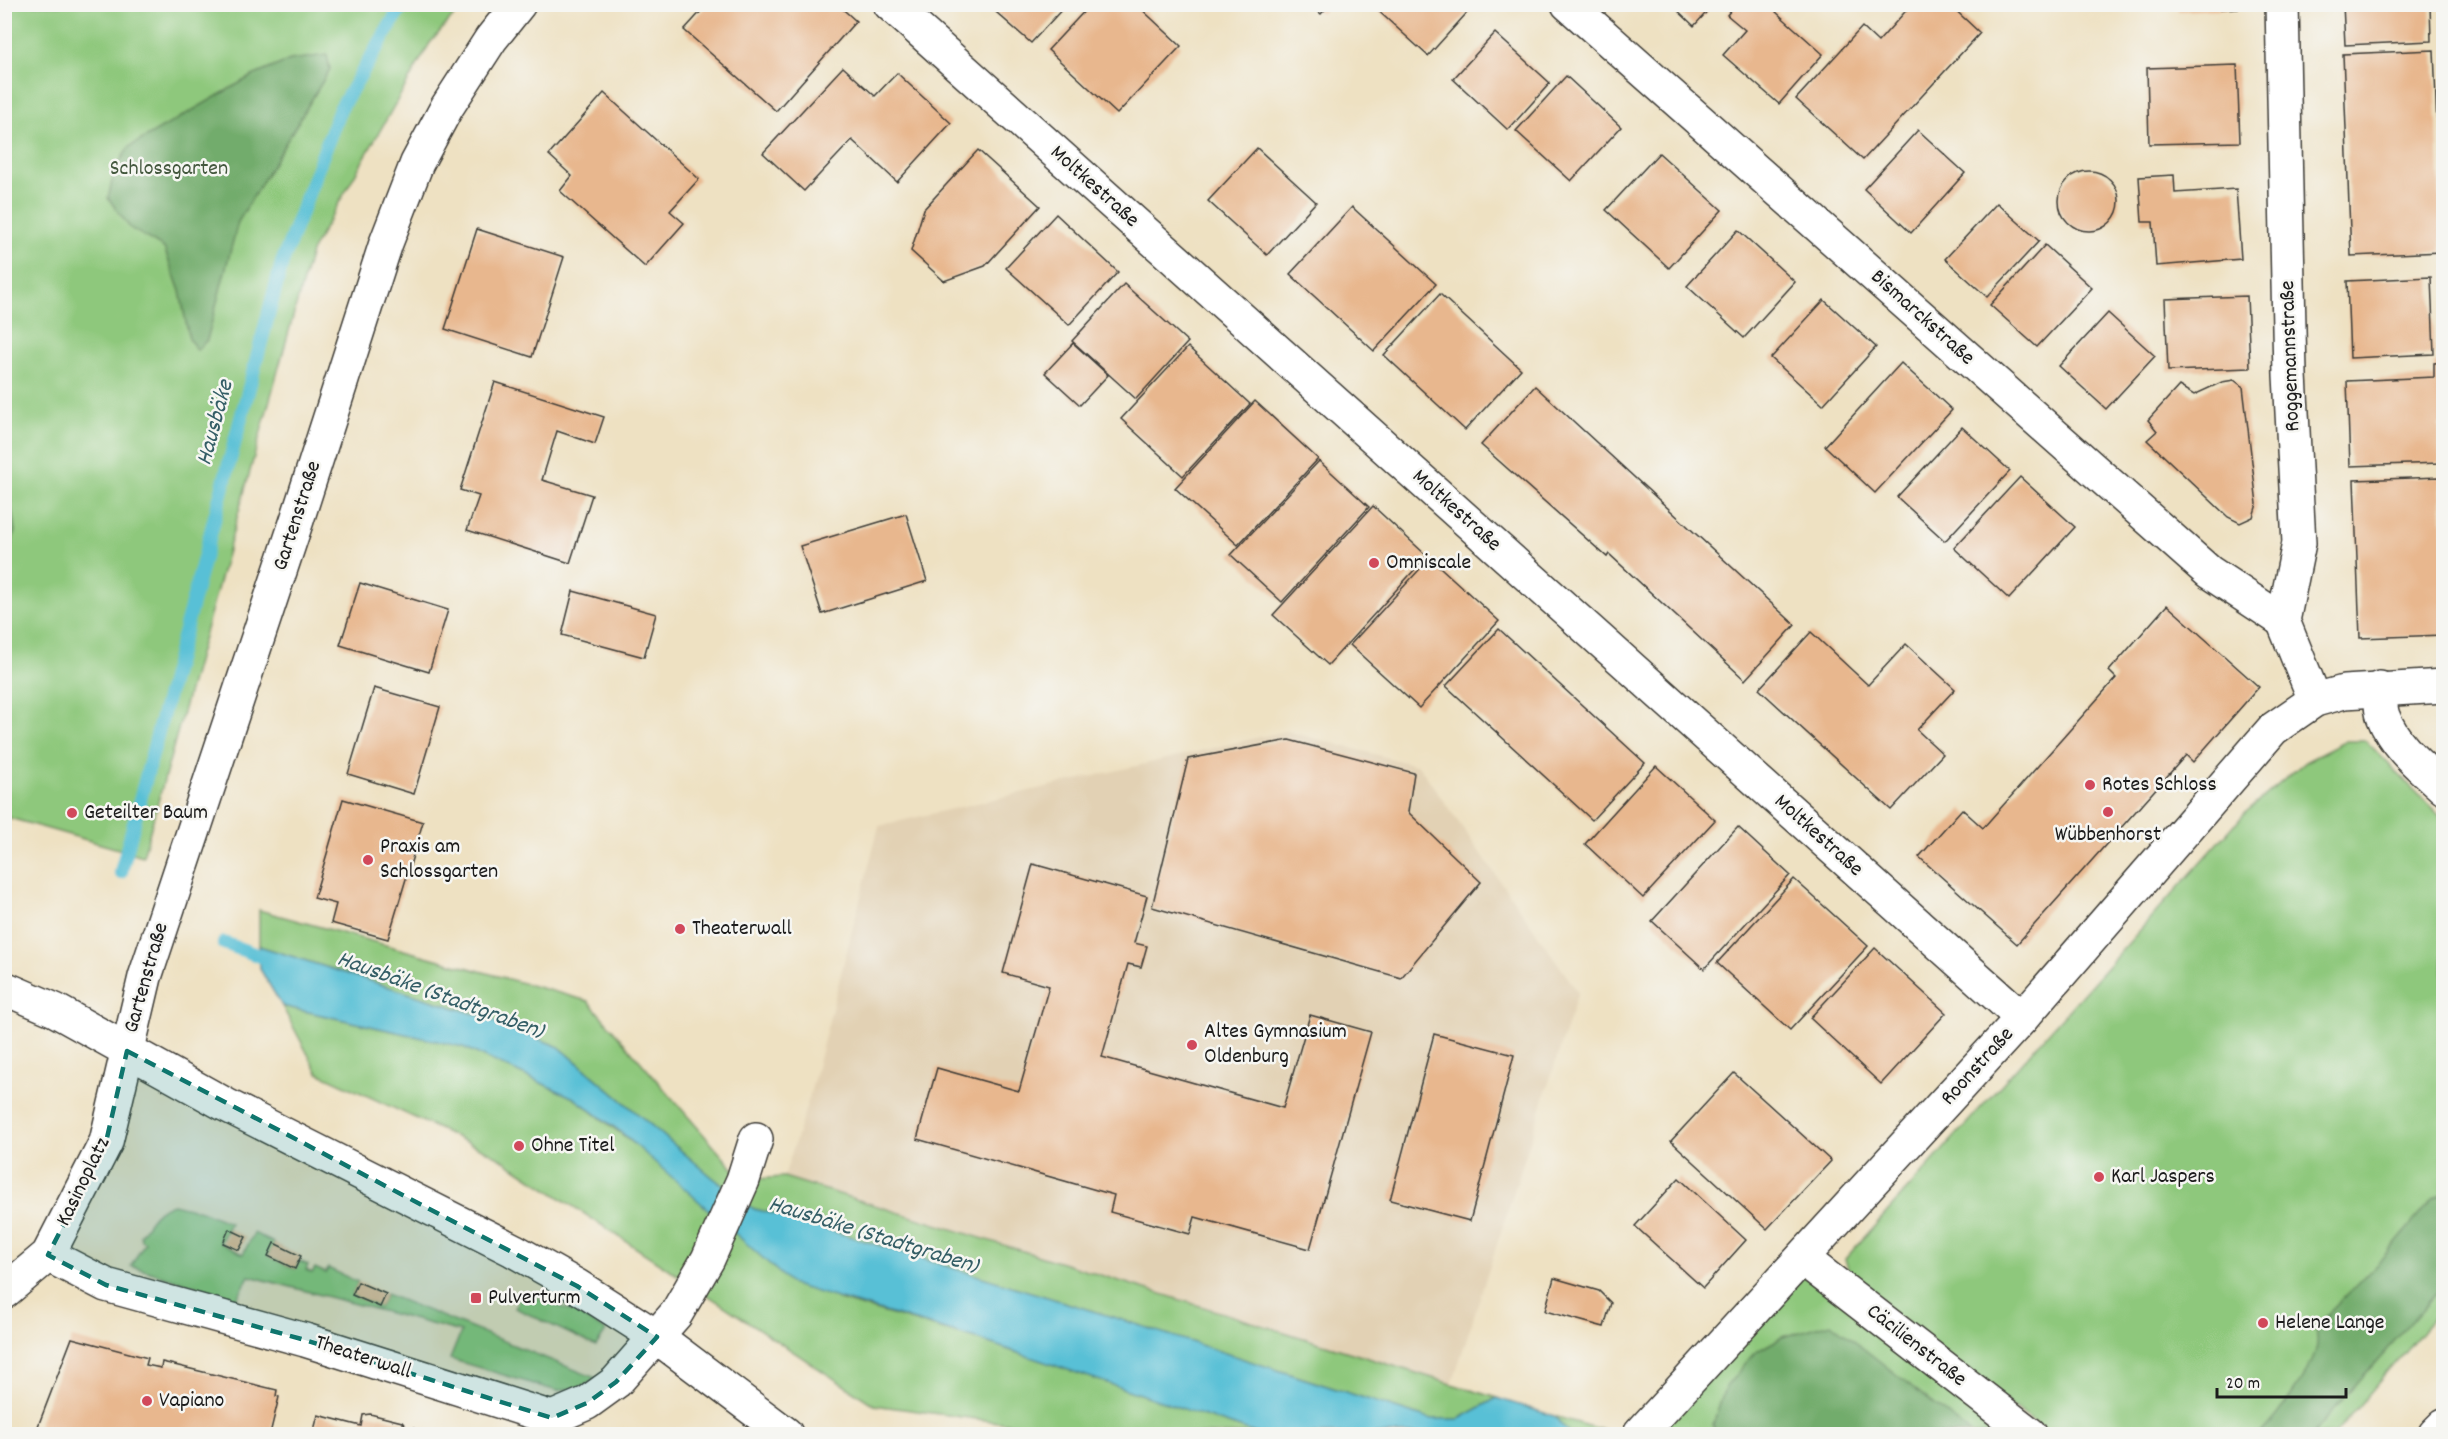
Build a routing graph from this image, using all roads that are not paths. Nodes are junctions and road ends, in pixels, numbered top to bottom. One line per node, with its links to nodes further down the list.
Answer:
1 (519, 4): 12 (street, Gartenstraße)
2 (890, 4): 11 (street, Moltkestraße)
3 (1568, 4): 5 (street, Bismarckstraße)
4 (2282, 4): 5 (street, Roggemannstraße)
5 (2283, 621): 8 (street)
6 (2444, 686): 7 (street, Roonstraße)
7 (2380, 688): 8 (street, Roonstraße); 9 (street)
8 (2315, 700): 11 (street, Roonstraße)
9 (2444, 788)
10 (4, 988): 12 (street)
11 (2022, 1018): 15 (street, Roonstraße)
12 (127, 1051): 14 (street, Kasinoplatz); 17 (street)
13 (756, 1139): 17 (street, Theaterwall)
14 (48, 1255): 16 (street, Kasinoplatz); 18 (street, Theaterwall)
15 (1802, 1258): 21 (street, Roonstraße); 22 (street, Cäcilienstraße)
16 (4, 1292)
17 (657, 1337): 18 (street, Theaterwall); 20 (street)
18 (516, 1421)
19 (2444, 1425): 23 (street)
20 (786, 1434)
21 (1640, 1434)
22 (2030, 1434)
23 (2435, 1434)

